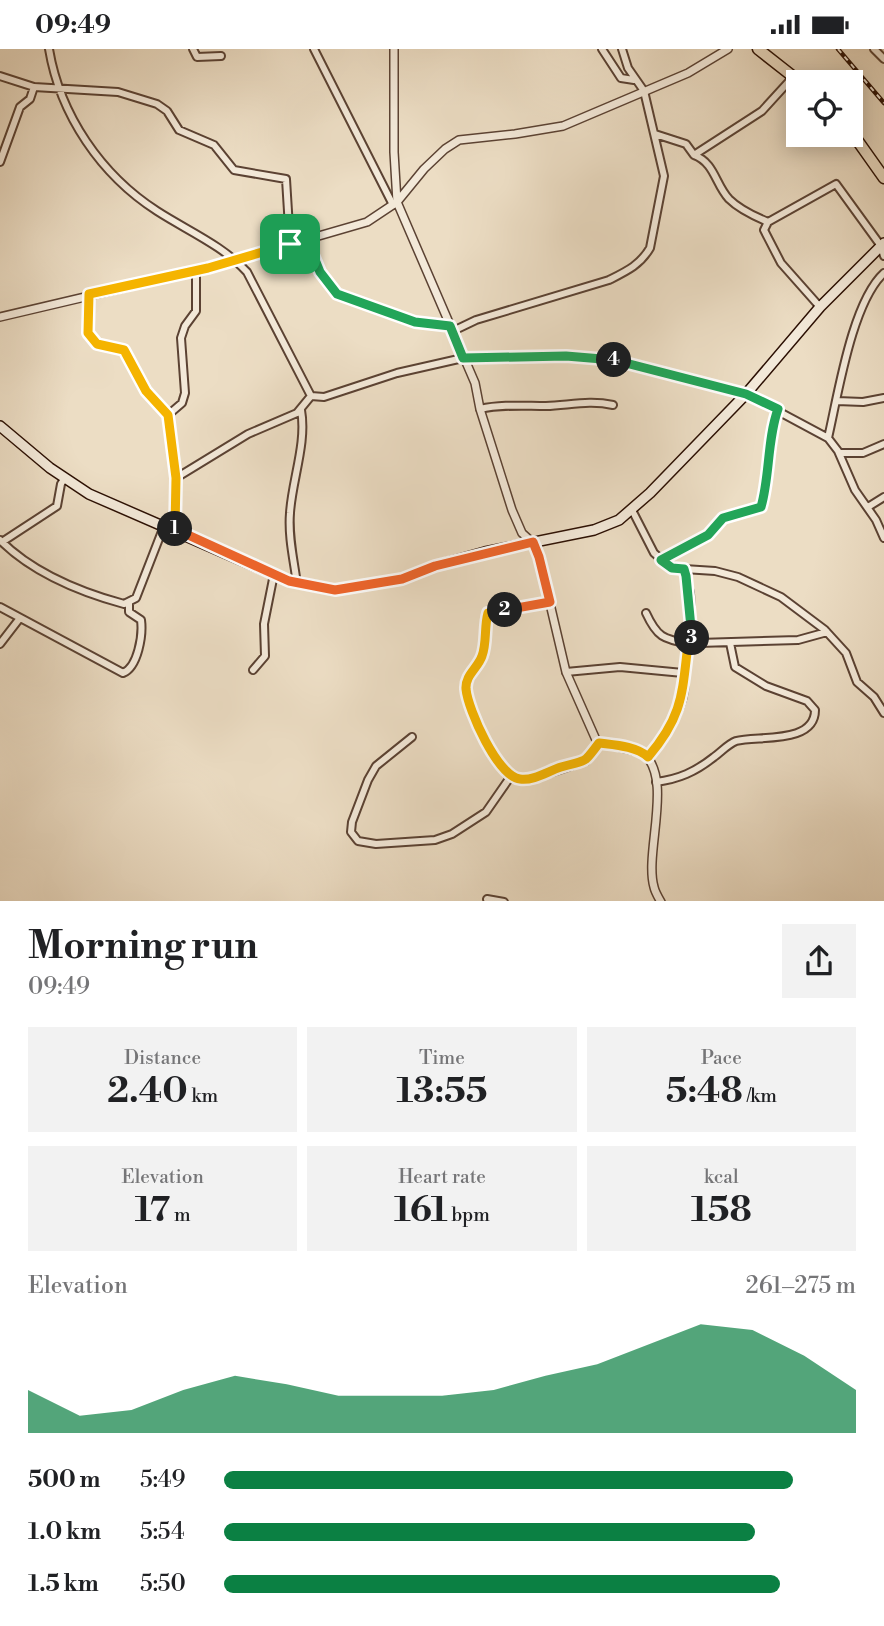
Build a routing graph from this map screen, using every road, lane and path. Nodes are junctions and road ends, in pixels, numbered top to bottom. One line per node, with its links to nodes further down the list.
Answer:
1 (49, 49): 16 (street)
2 (192, 49): 10 (street)
3 (314, 49): 24 (street)
4 (394, 49): 24 (street)
5 (602, 49): 14 (street)
6 (622, 49): 14 (street)
7 (728, 49): 18 (street)
8 (758, 49): 12 (main road)
9 (874, 49): 11 (street)
10 (221, 56)
11 (884, 59)
12 (786, 71)
13 (0, 76): 15 (street)
14 (634, 80): 18 (street)
15 (34, 87): 16 (street); 22 (street)
16 (59, 89): 27 (street); 30 (street)
17 (786, 90): 21 (street)
18 (644, 91): 19 (street); 24 (street)
19 (655, 134): 21 (street); 36 (street)
20 (862, 147): 23 (main road)
21 (694, 155): 25 (street)
22 (0, 162)
23 (884, 178)
24 (395, 204): 26 (street); 36 (street)
25 (768, 222): 28 (street); 34 (street)
26 (307, 240): 27 (street); 36 (street)
27 (290, 244): 30 (street)
28 (883, 244): 29 (street); 34 (main road)
29 (884, 256)
30 (235, 260): 31 (street); 39 (street)
31 (196, 270): 33 (street); 46 (street)
32 (884, 273): 41 (street)
33 (89, 294): 35 (street); 46 (street)
34 (820, 307): 38 (main road)
35 (0, 317)
36 (452, 329): 37 (street)
37 (463, 358): 38 (street); 39 (street); 44 (street)
38 (746, 394): 45 (street); 55 (main road)
39 (311, 396): 43 (street)
40 (884, 398): 41 (street)
41 (837, 401): 48 (street)
42 (613, 405): 44 (street)
43 (301, 409): 51 (street); 64 (street)
44 (480, 409): 60 (street)
45 (778, 409): 48 (street); 61 (street)
46 (168, 415): 51 (street)
47 (0, 426): 52 (main road)
48 (828, 438): 50 (street)
49 (884, 444): 50 (street)
50 (839, 453): 54 (street)
51 (176, 478): 57 (street)
52 (64, 479): 56 (main road); 59 (street)
53 (884, 497): 54 (street)
54 (868, 507): 58 (street)
55 (632, 510): 60 (main road); 61 (street)
56 (165, 525): 57 (main road); 66 (street)
57 (175, 529): 63 (main road)
58 (884, 538)
59 (1, 541): 66 (street)
60 (533, 542): 64 (main road); 65 (street)
61 (661, 560): 62 (street)
62 (684, 569): 71 (street); 73 (street)
63 (274, 574): 64 (main road); 76 (street)
64 (298, 584)
65 (550, 602): 77 (street); 83 (street)
66 (129, 603): 70 (street)
67 (0, 607): 68 (street)
68 (9, 612): 70 (street); 72 (street)
69 (646, 613): 73 (street)
70 (20, 618): 72 (street)
71 (827, 632): 74 (street); 79 (street)
72 (7, 633): 75 (street)
73 (691, 641): 74 (street); 78 (street)
74 (730, 643): 84 (street)
75 (0, 644)
76 (253, 670)
77 (566, 671): 78 (street); 81 (street)
78 (684, 672): 82 (street)
79 (884, 713)
80 (412, 737): 83 (street)
81 (599, 743): 82 (street); 83 (street)
82 (648, 757): 84 (street)
83 (511, 776)
84 (656, 782): 88 (street)
85 (488, 899): 86 (street)
86 (504, 901)
87 (653, 901): 88 (street)
88 (660, 901)

